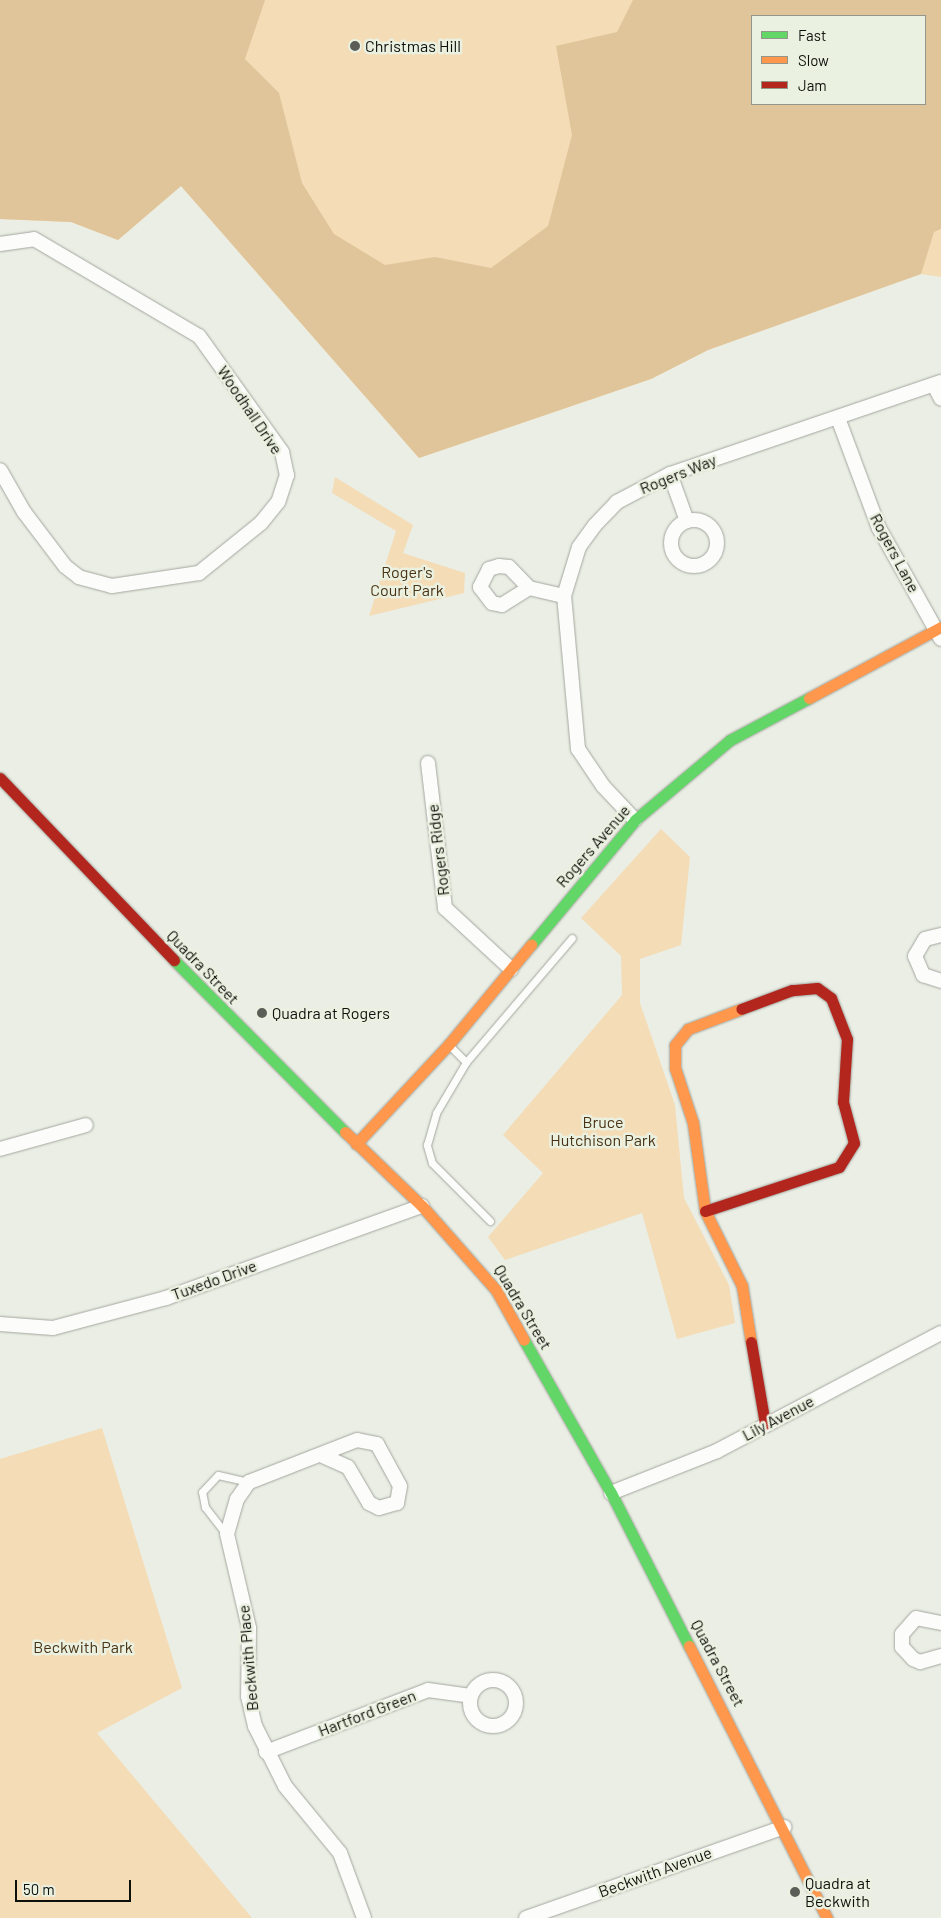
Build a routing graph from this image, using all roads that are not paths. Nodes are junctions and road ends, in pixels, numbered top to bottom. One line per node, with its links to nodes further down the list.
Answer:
1 (0, 244): 4 (street, Woodhall Drive)
2 (939, 389): 3 (street, Rogers Way)
3 (838, 418): 5 (street, Rogers Way); 9 (street, Rogers Lane)
4 (0, 470)
5 (670, 474): 6 (street); 8 (street, Rogers Way)
6 (687, 521)
7 (529, 588): 8 (street)
8 (564, 596): 12 (street, Rogers Way)
9 (940, 632): 12 (street, Rogers Avenue)
10 (428, 763): 15 (street, Rogers Ridge)
11 (0, 778): 20 (street, Quadra Street)
12 (635, 820): 15 (street, Rogers Avenue)
13 (941, 935): 16 (street)
14 (572, 938): 18 (lane)
15 (511, 968): 17 (street, Rogers Avenue)
16 (941, 981)
17 (449, 1044): 18 (lane); 20 (street, Rogers Avenue)
18 (466, 1062): 24 (lane)
19 (86, 1125): 21 (street)
20 (356, 1144): 22 (street, Quadra Street)
21 (0, 1149)
22 (422, 1206): 25 (street, Tuxedo Drive); 30 (street, Quadra Street)
23 (705, 1211): 23 (street); 27 (street)
24 (490, 1221)
25 (0, 1324)
26 (941, 1333): 27 (street, Lily Avenue)
27 (765, 1424): 30 (street, Lily Avenue)
28 (323, 1456): 28 (street); 29 (street)
29 (249, 1482): 31 (street, Beckwith Place); 31 (lane)
30 (611, 1493): 36 (street, Quadra Street)
31 (227, 1534): 35 (street, Beckwith Place)
32 (941, 1623): 33 (street)
33 (941, 1656)
34 (470, 1696): 35 (street, Hartford Green)
35 (266, 1752): 37 (street, Beckwith Place)
36 (784, 1827): 38 (street, Beckwith Avenue); 39 (street, Quadra Street)
37 (364, 1918)
38 (526, 1918)
39 (827, 1918)

